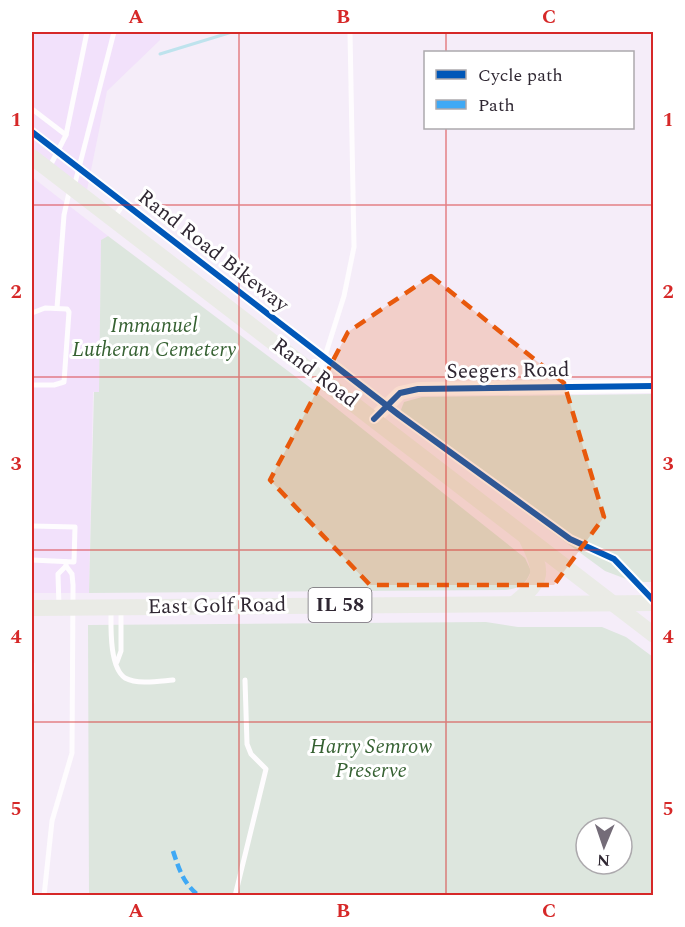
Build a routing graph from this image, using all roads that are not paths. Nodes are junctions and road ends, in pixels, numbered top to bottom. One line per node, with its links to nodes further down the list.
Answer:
1 (87, 32): 5 (lane)
2 (114, 32): 8 (lane)
3 (350, 35): 13 (lane)
4 (32, 109): 5 (lane)
5 (66, 135): 7 (lane)
6 (32, 157): 7 (main road, Rand Road)
7 (48, 170): 8 (main road, Rand Road)
8 (72, 188): 10 (main road, Rand Road); 11 (lane)
9 (124, 203): 10 (lane)
10 (114, 220): 13 (main road, Rand Road)
11 (57, 308): 12 (lane); 14 (lane)
12 (32, 314)
13 (318, 377): 16 (main road, Rand Road)
14 (32, 385)
15 (654, 386): 16 (street, Seegers Road)
16 (374, 419): 18 (main road, Rand Road)
17 (32, 526): 20 (lane)
18 (525, 536): 21 (main road, Rand Road); 22 (main road)
19 (32, 561): 20 (lane)
20 (66, 564): 26 (lane); 26 (lane)
21 (612, 602): 22 (main road, East Golf Road / IL 58); 23 (main road, East Golf Road / IL 58); 27 (main road, Rand Road)
22 (515, 603): 24 (main road, East Golf Road / IL 58)
23 (654, 603)
24 (116, 607): 26 (main road, East Golf Road / IL 58); 28 (lane); 28 (lane)
25 (32, 608): 26 (main road, East Golf Road / IL 58)
26 (66, 608): 33 (lane)
27 (654, 635)
28 (117, 662): 30 (lane)
29 (32, 664): 32 (lane)
30 (173, 680)
31 (245, 680): 34 (lane)
32 (32, 702)
33 (44, 896)
34 (235, 896)

